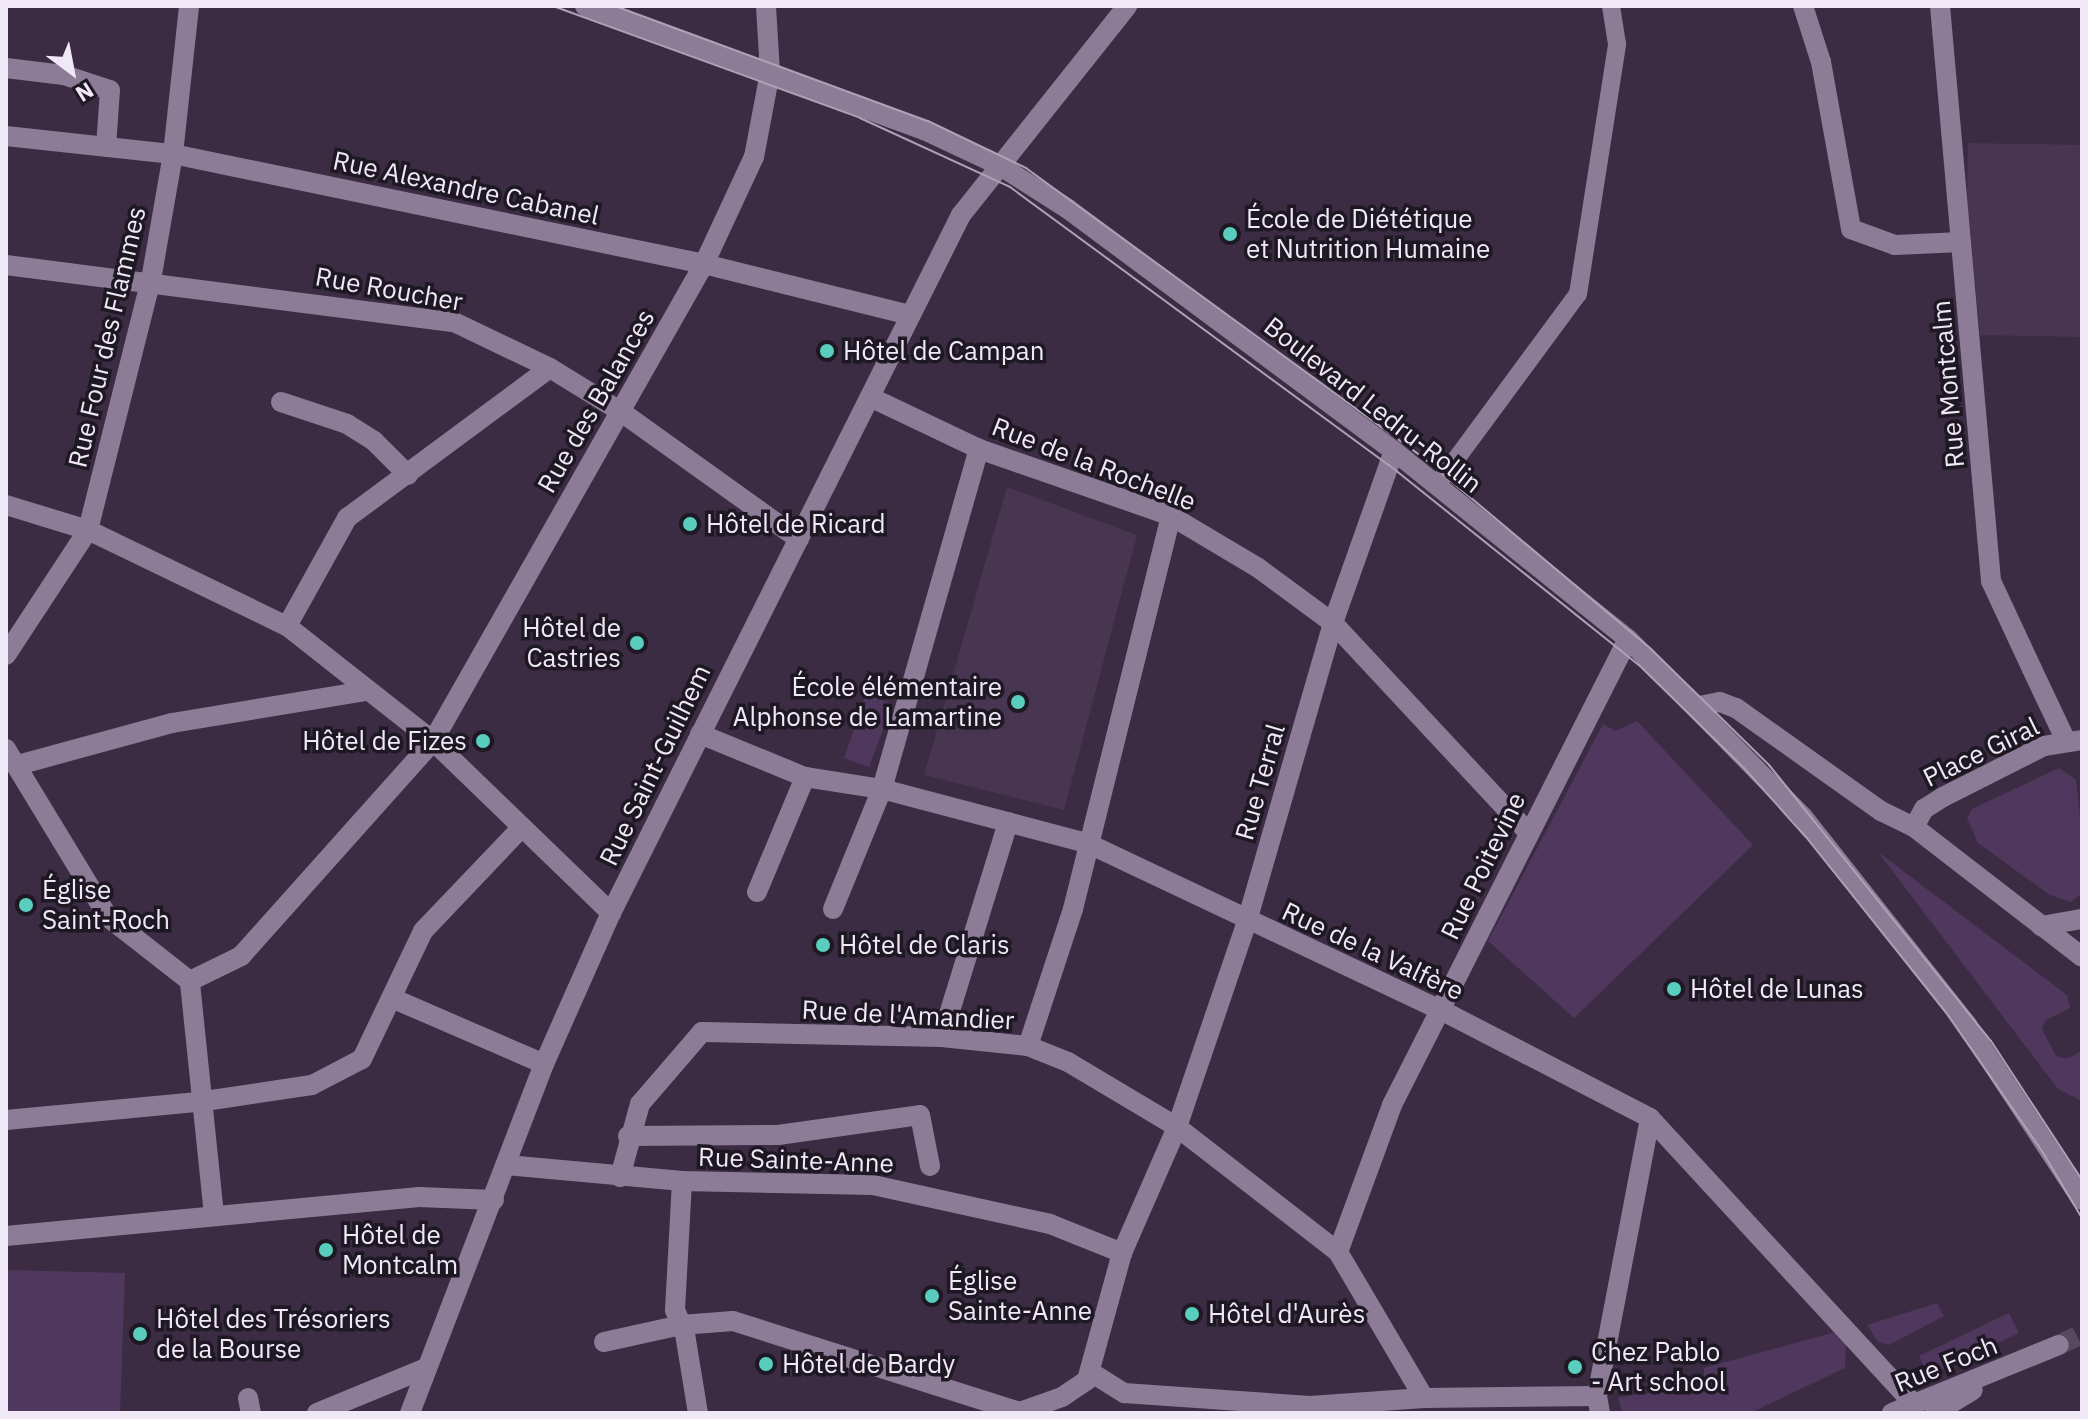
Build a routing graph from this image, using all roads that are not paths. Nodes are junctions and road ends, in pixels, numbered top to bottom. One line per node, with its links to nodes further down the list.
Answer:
1 (189, 6): 12 (street, Rue Four des Flammes)
2 (585, 6): 9 (street, Boulevard Ledru-Rollin)
3 (766, 6): 9 (street, Rue des Balances)
4 (1127, 6): 13 (street, Rue Saint-Guilhem)
5 (1611, 6): 26 (lane)
6 (1803, 6): 14 (street)
7 (1940, 6): 14 (street, Rue Montcalm)
8 (6, 68): 11 (street)
9 (770, 72): 13 (street, Boulevard Ledru-Rollin); 15 (street, Rue des Balances)
10 (6, 136): 11 (street, Rue Alexandre Cabanel)
11 (106, 147): 12 (street, Rue Alexandre Cabanel)
12 (173, 154): 15 (street, Rue Alexandre Cabanel); 17 (street, Rue Four des Flammes)
13 (1005, 158): 18 (street, Rue Saint-Guilhem); 24 (street, Boulevard Ledru-Rollin)
14 (1961, 242): 39 (street, Rue Montcalm)
15 (704, 264): 18 (street, Rue Alexandre Cabanel); 22 (street, Rue des Balances)
16 (6, 265): 17 (street, Rue Roucher)
17 (151, 280): 19 (street, Rue Roucher); 29 (street, Rue Four des Flammes)
18 (910, 315): 20 (street, Rue Saint-Guilhem)
19 (550, 368): 22 (street, Rue Roucher); 25 (street)
20 (870, 397): 23 (street, Rue de la Rochelle); 30 (street, Rue Saint-Guilhem)
21 (281, 402): 25 (street)
22 (620, 411): 30 (street, Rue Roucher); 38 (street, Rue des Balances)
23 (979, 449): 28 (street, Rue de la Rochelle); 42 (street)
24 (1394, 451): 26 (street, Boulevard Ledru-Rollin); 31 (street, Rue Terral)
25 (408, 475): 32 (street)
26 (1437, 485): 33 (street, Boulevard Ledru-Rollin)
27 (6, 505): 29 (street)
28 (1171, 516): 31 (street, Rue de la Rochelle); 47 (street)
29 (88, 530): 32 (street); 34 (street, Rue Four des Flammes)
30 (799, 539): 37 (street, Rue Saint-Guilhem)
31 (1333, 623): 46 (street, Rue de la Rochelle); 52 (street, Rue Terral)
32 (287, 626): 35 (street)
33 (1628, 639): 36 (street, Boulevard Ledru-Rollin); 46 (street, Rue Poitevine)
34 (6, 655)
35 (366, 691): 38 (street); 40 (street)
36 (1699, 706): 44 (street, Place Giral); 71 (street, Boulevard Ledru-Rollin)
37 (700, 734): 41 (street, Rue de la Valfère); 50 (street, Rue Saint-Guilhem)
38 (433, 741): 45 (street); 55 (street, Rue des Balances)
39 (2074, 741): 44 (street, Place Giral)
40 (12, 757): 55 (street)
41 (805, 777): 42 (street, Rue de la Valfère); 48 (street)
42 (882, 789): 43 (street, Rue de la Valfère); 49 (street)
43 (1008, 822): 47 (street, Rue de la Valfère); 58 (street)
44 (1914, 827): 53 (street, Place Giral)
45 (521, 828): 50 (street); 56 (street)
46 (1528, 832): 57 (street, Rue Poitevine)
47 (1087, 843): 52 (street, Rue de la Valfère); 59 (street)
48 (757, 892)
49 (833, 909)
50 (611, 913): 60 (street, Rue Saint-Guilhem)
51 (2082, 919): 53 (street)
52 (1247, 921): 57 (street, Rue de la Valfère); 64 (street, Rue Terral)
53 (2041, 926): 54 (street, Place Giral)
54 (2082, 957)
55 (190, 981): 61 (street)
56 (394, 999): 60 (street); 61 (street)
57 (1441, 1010): 62 (street, Rue de la Valfère); 74 (street, Rue Poitevine)
58 (942, 1037): 59 (street, Rue de l'Amandier); 65 (street, Rue de l'Amandier)
59 (1028, 1046): 64 (street, Rue de l'Amandier)
60 (544, 1064): 66 (street, Rue Saint-Guilhem)
61 (198, 1102): 63 (street); 72 (street)
62 (1650, 1118): 83 (street, Rue de la Valfère); 85 (street)
63 (6, 1120)
64 (1177, 1127): 74 (street, Rue de l'Amandier); 75 (street, Rue Terral)
65 (628, 1136): 67 (street); 68 (street, Rue de l'Amandier)
66 (507, 1165): 68 (street, Rue Sainte-Anne); 70 (street, Rue Saint-Guilhem)
67 (930, 1166)
68 (620, 1177): 69 (street, Rue Sainte-Anne)
69 (682, 1181): 75 (street, Rue Sainte-Anne); 76 (street)
70 (494, 1200): 72 (street); 80 (street, Rue Saint-Guilhem)
71 (2082, 1200)
72 (214, 1215): 73 (street)
73 (6, 1236)
74 (1338, 1252): 82 (street, Rue de l'Amandier)
75 (1122, 1253): 81 (street, Rue Terral)
76 (681, 1325): 77 (street); 87 (street); 90 (street)
77 (604, 1342)
78 (2059, 1345): 79 (street, Rue Foch)
79 (2019, 1363): 83 (street, Rue Foch); 92 (street, Rue Foch)
80 (426, 1368): 88 (street); 89 (street, Rue Saint-Guilhem)
81 (1092, 1373): 86 (street); 87 (street)
82 (1424, 1398): 84 (street); 86 (street)
83 (1913, 1403): 91 (street, Rue Foch)
84 (1467, 1405): 85 (street)
85 (1598, 1405)
86 (1311, 1410)
87 (1020, 1412)
88 (317, 1413)
89 (410, 1413)
90 (698, 1413)
91 (1892, 1413)
92 (1935, 1413)

